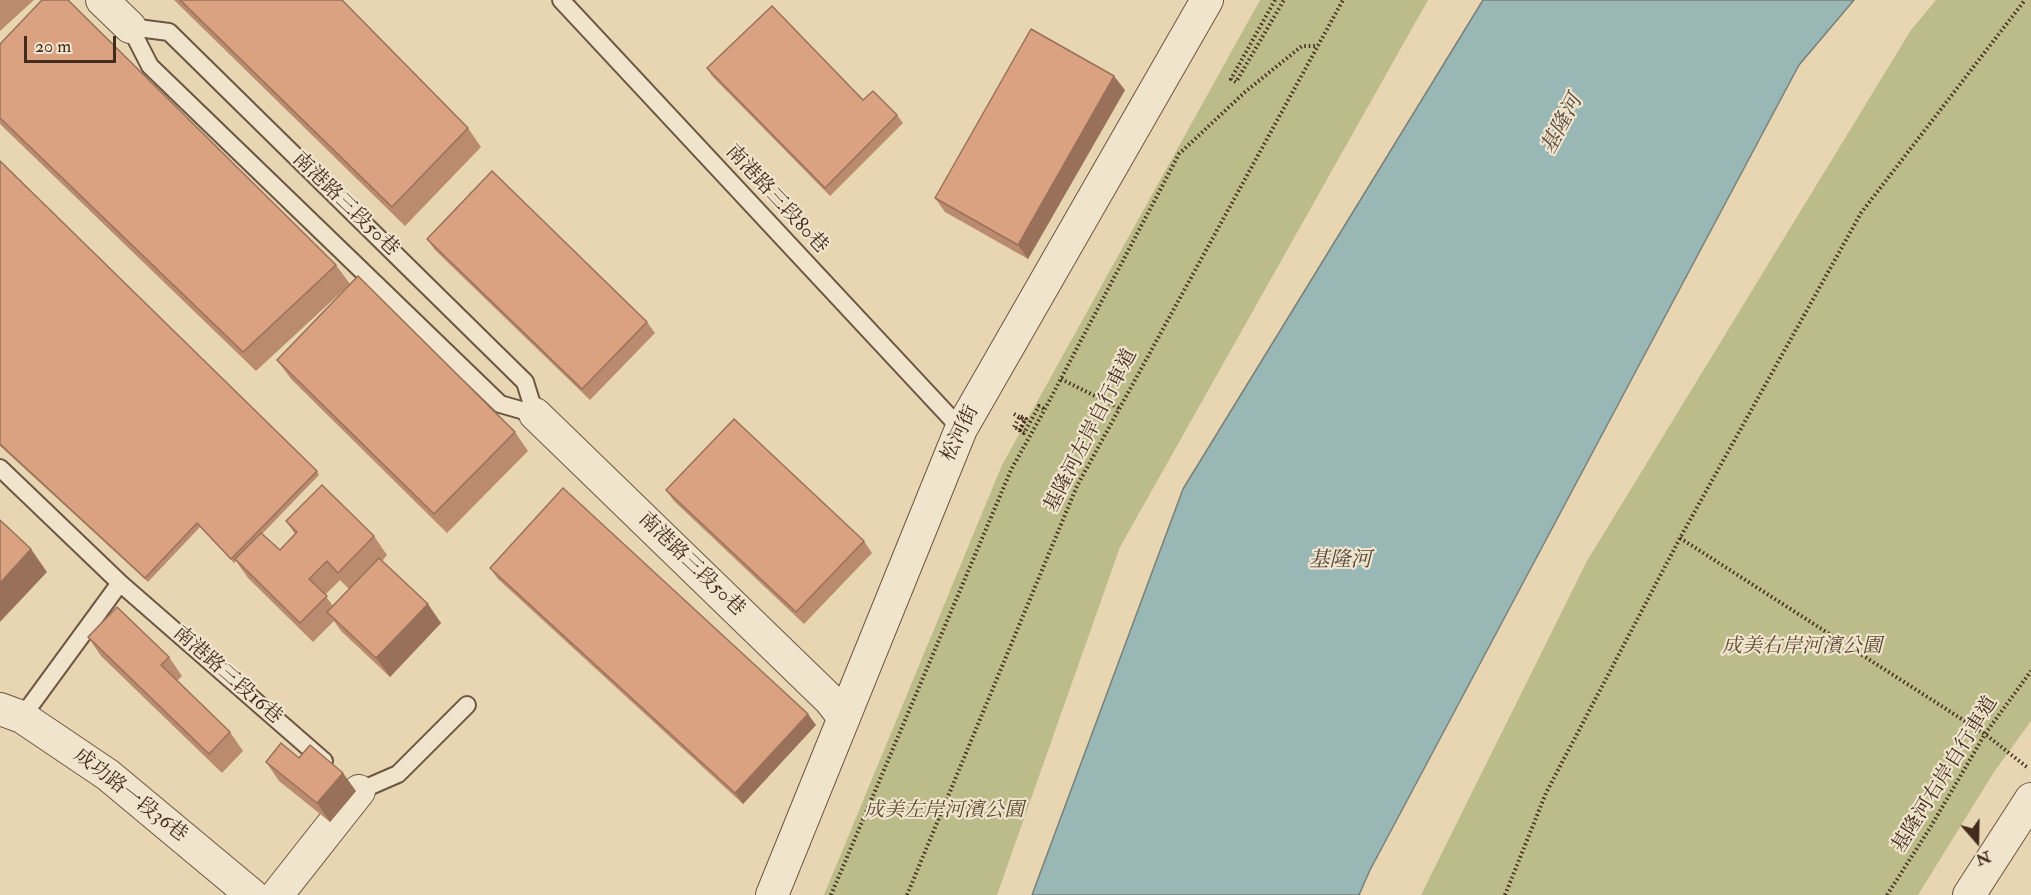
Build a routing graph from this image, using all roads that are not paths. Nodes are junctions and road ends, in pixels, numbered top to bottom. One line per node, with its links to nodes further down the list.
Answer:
1 (102, 0): 4 (street, 南港路三段50巷)
2 (561, 0): 6 (lane, 南港路三段80巷)
3 (1207, 0): 6 (street, 松河街)
4 (130, 27): 5 (lane, 南港路三段50巷); 5 (lane, 南港路三段50巷)
5 (535, 414): 11 (street, 南港路三段50巷)
6 (962, 429): 11 (street, 松河街)
7 (0, 468): 8 (lane, 南港路三段16巷)
8 (120, 583): 10 (lane); 12 (lane, 南港路三段16巷)
9 (467, 705): 12 (lane)
10 (11, 713): 14 (street, 成功路一段36巷)
11 (844, 718): 16 (street, 松河街)
12 (344, 779): 15 (street)
13 (2031, 799): 17 (street)
14 (252, 895)
15 (276, 895)
16 (772, 895)
17 (1969, 895)

